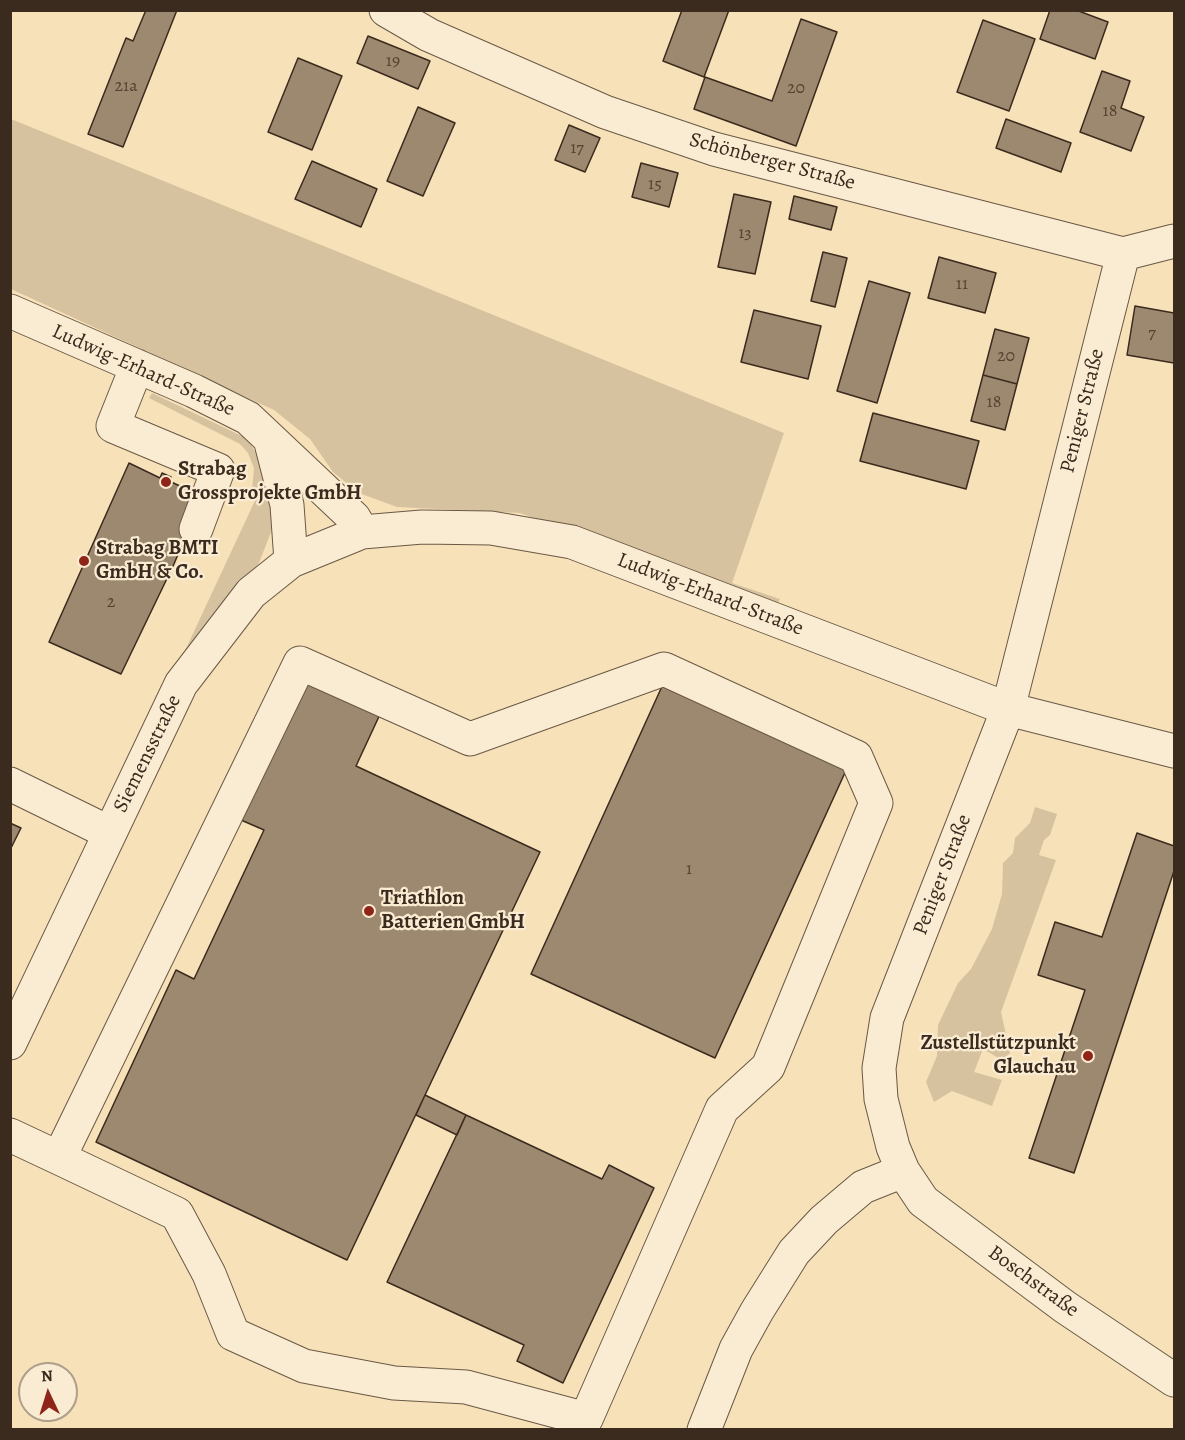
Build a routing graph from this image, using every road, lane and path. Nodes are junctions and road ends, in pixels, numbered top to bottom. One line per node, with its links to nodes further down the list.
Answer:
1 (386, 10): 3 (street, Schönberger Straße)
2 (1174, 241): 3 (street, Schönberger Straße)
3 (1123, 254): 10 (street, Peniger Straße)
4 (10, 311): 5 (street, Ludwig-Erhard-Straße)
5 (137, 366): 6 (street, Ludwig-Erhard-Straße); 7 (street)
6 (270, 439): 8 (street, Ludwig-Erhard-Straße); 9 (street)
7 (196, 530)
8 (362, 532): 9 (street, Siemensstraße); 10 (street, Ludwig-Erhard-Straße)
9 (291, 561): 13 (street, Siemensstraße)
10 (1008, 709): 11 (street, Ludwig-Erhard-Straße); 17 (street, Peniger Straße)
11 (1174, 751)
12 (10, 784): 13 (street)
13 (110, 833): 14 (street, Siemensstraße)
14 (10, 1043)
15 (10, 1135): 16 (street)
16 (59, 1158): 16 (street)
17 (903, 1171): 18 (street, Boschstraße); 19 (street)
18 (1174, 1380)
19 (704, 1430)

